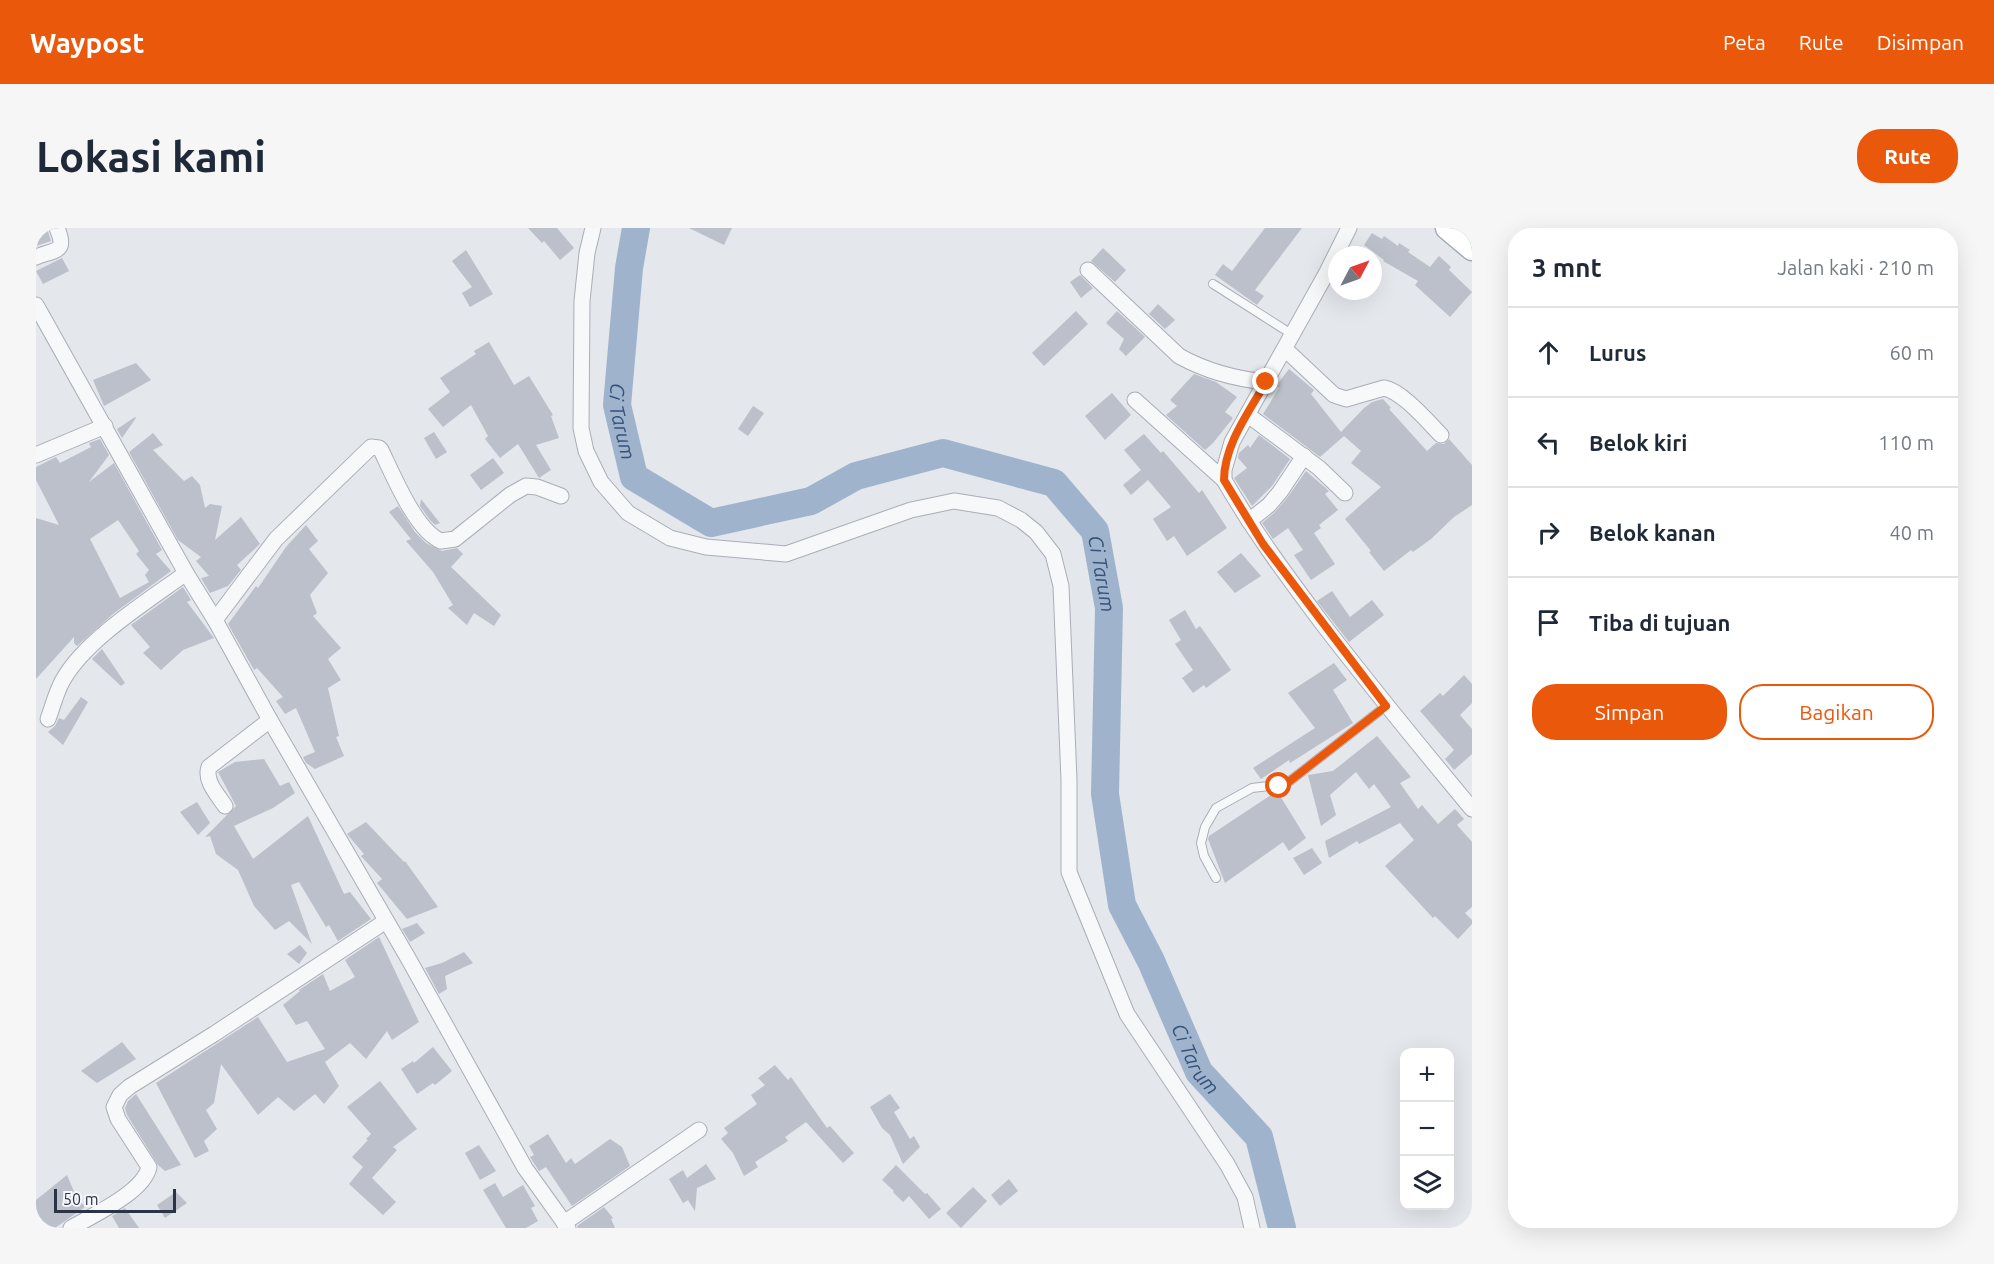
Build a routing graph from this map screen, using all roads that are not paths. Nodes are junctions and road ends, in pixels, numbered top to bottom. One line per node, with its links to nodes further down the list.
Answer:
1 (57, 228): 6 (street)
2 (593, 228): 34 (street)
3 (1349, 228): 10 (street)
4 (1447, 228): 5 (main road)
5 (1472, 249)
6 (36, 257)
7 (1088, 270): 11 (street)
8 (1213, 284): 10 (lane)
9 (36, 305): 14 (street)
10 (1289, 342): 11 (street); 15 (street)
11 (1266, 382): 13 (street)
12 (1135, 400): 18 (street)
13 (1248, 415): 17 (street); 18 (street)
14 (105, 426): 16 (street); 22 (street)
15 (1441, 435)
16 (36, 455)
17 (1304, 456): 19 (street); 21 (street)
18 (1224, 480): 21 (street)
19 (1346, 493)
20 (561, 496): 23 (street)
21 (1249, 521): 24 (street)
22 (186, 573): 23 (street); 25 (street)
23 (215, 620): 26 (street)
24 (1386, 706): 28 (street); 29 (lane)
25 (48, 719)
26 (270, 720): 27 (street); 30 (street)
27 (225, 806)
28 (1472, 808)
29 (1216, 878)
30 (386, 921): 32 (street); 33 (street)
31 (699, 1130): 32 (street)
32 (566, 1226)
33 (71, 1228)
34 (1252, 1228)

